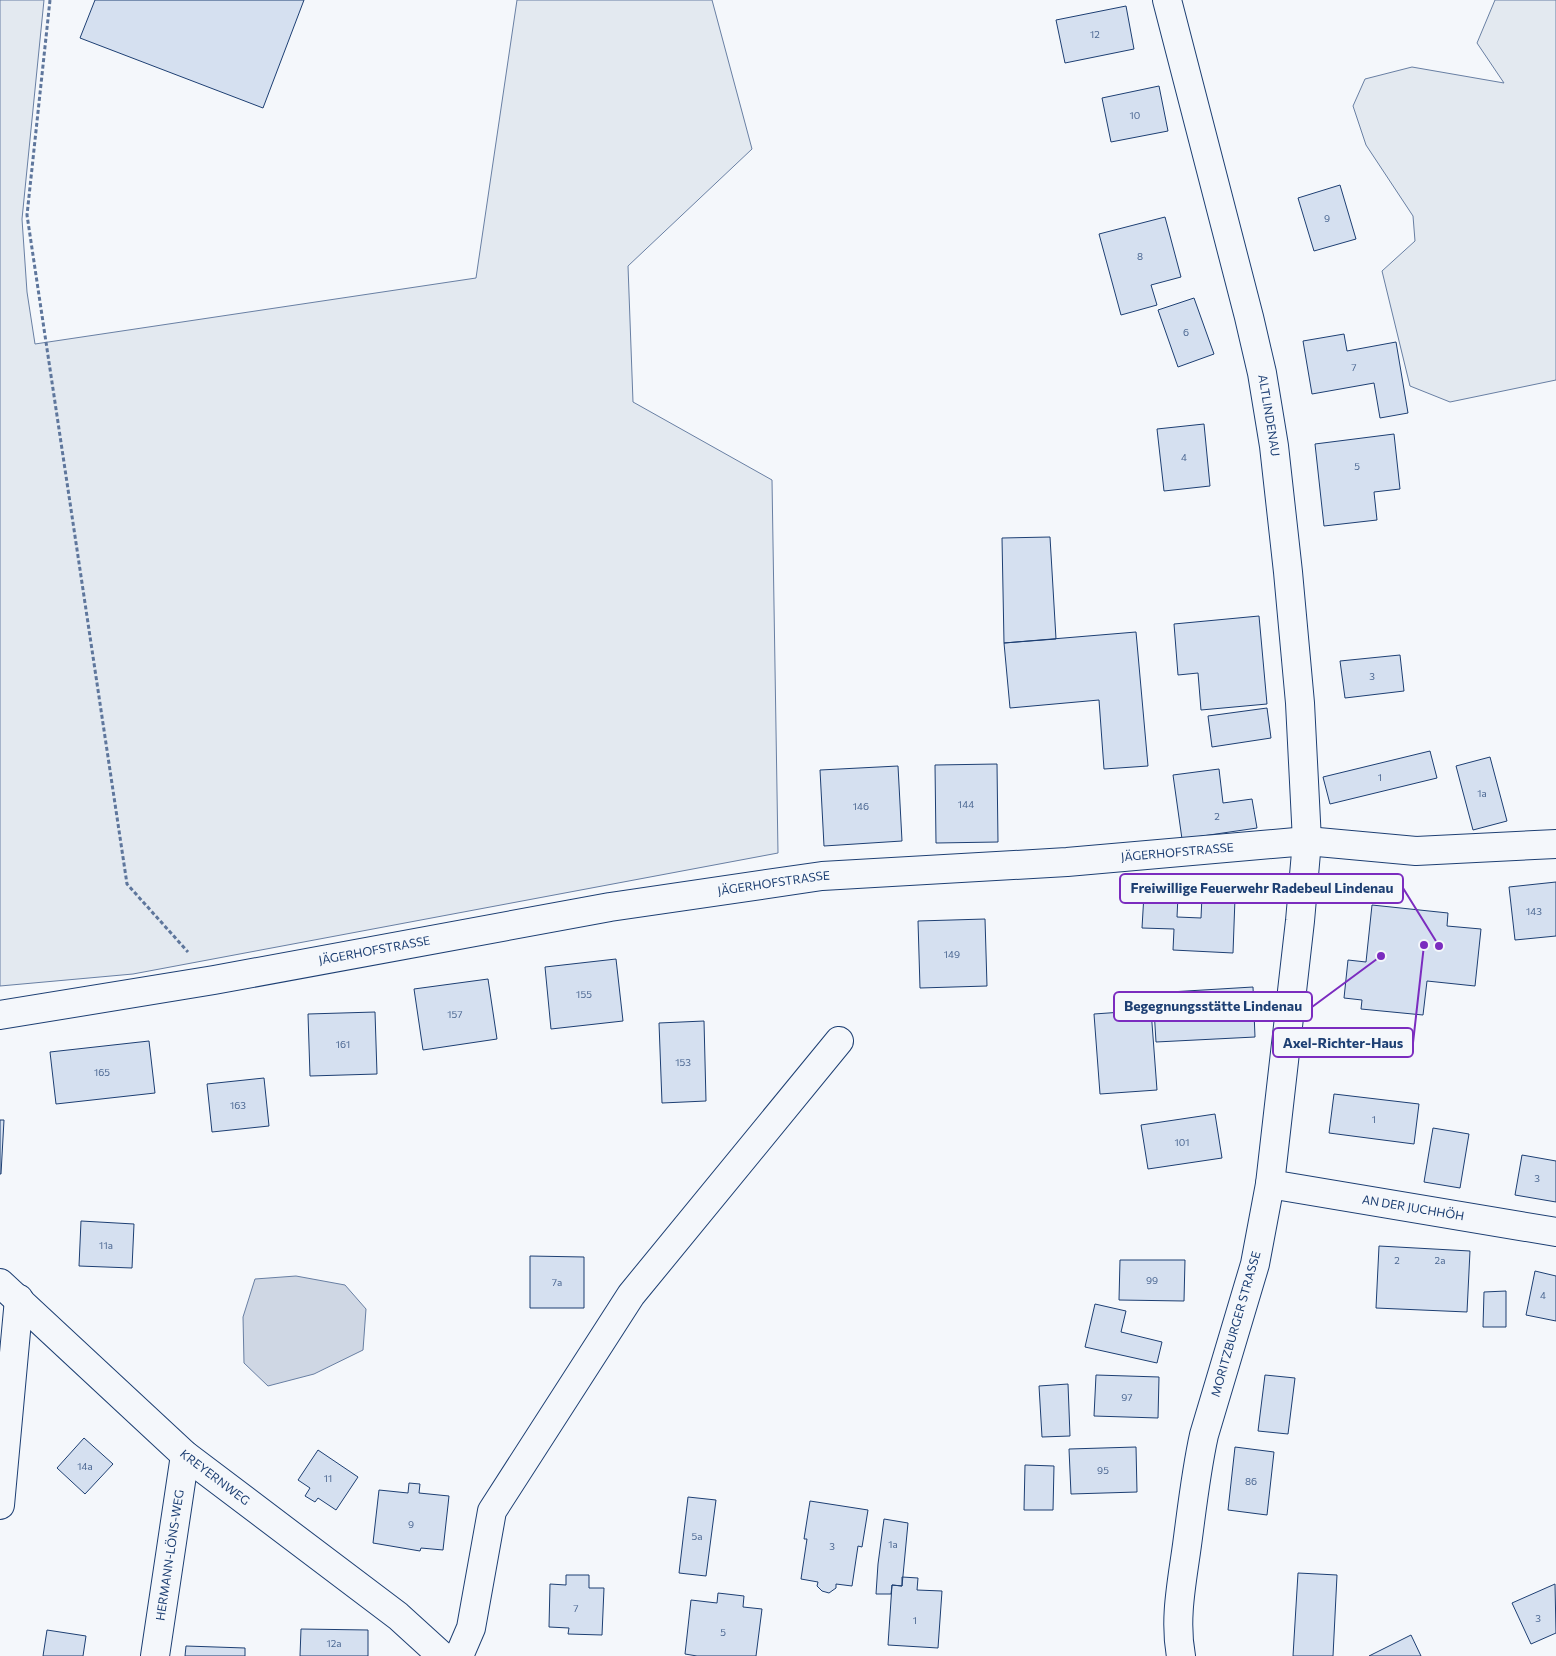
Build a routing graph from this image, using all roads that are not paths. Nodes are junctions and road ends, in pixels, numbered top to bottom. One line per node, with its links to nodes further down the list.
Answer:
1 (1168, 0): 2 (street, ALTLINDENAU)
2 (1307, 841): 3 (street, JÄGERHOFSTRASSE); 4 (street, JÄGERHOFSTRASSE); 6 (street, MORITZBURGER STRASSE)
3 (1556, 844)
4 (0, 1015)
5 (839, 1042): 13 (street)
6 (1270, 1184): 7 (street, AN DER JUCHHÖH); 14 (street, MORITZBURGER STRASSE)
7 (1556, 1232)
8 (9, 1291): 9 (street, KREYERNWEG); 10 (street)
9 (186, 1454): 11 (street, HERMANN-LÖNS-WEG); 12 (street, KREYERNWEG)
10 (0, 1505)
11 (156, 1656)
12 (442, 1656)
13 (459, 1656)
14 (1181, 1656)

